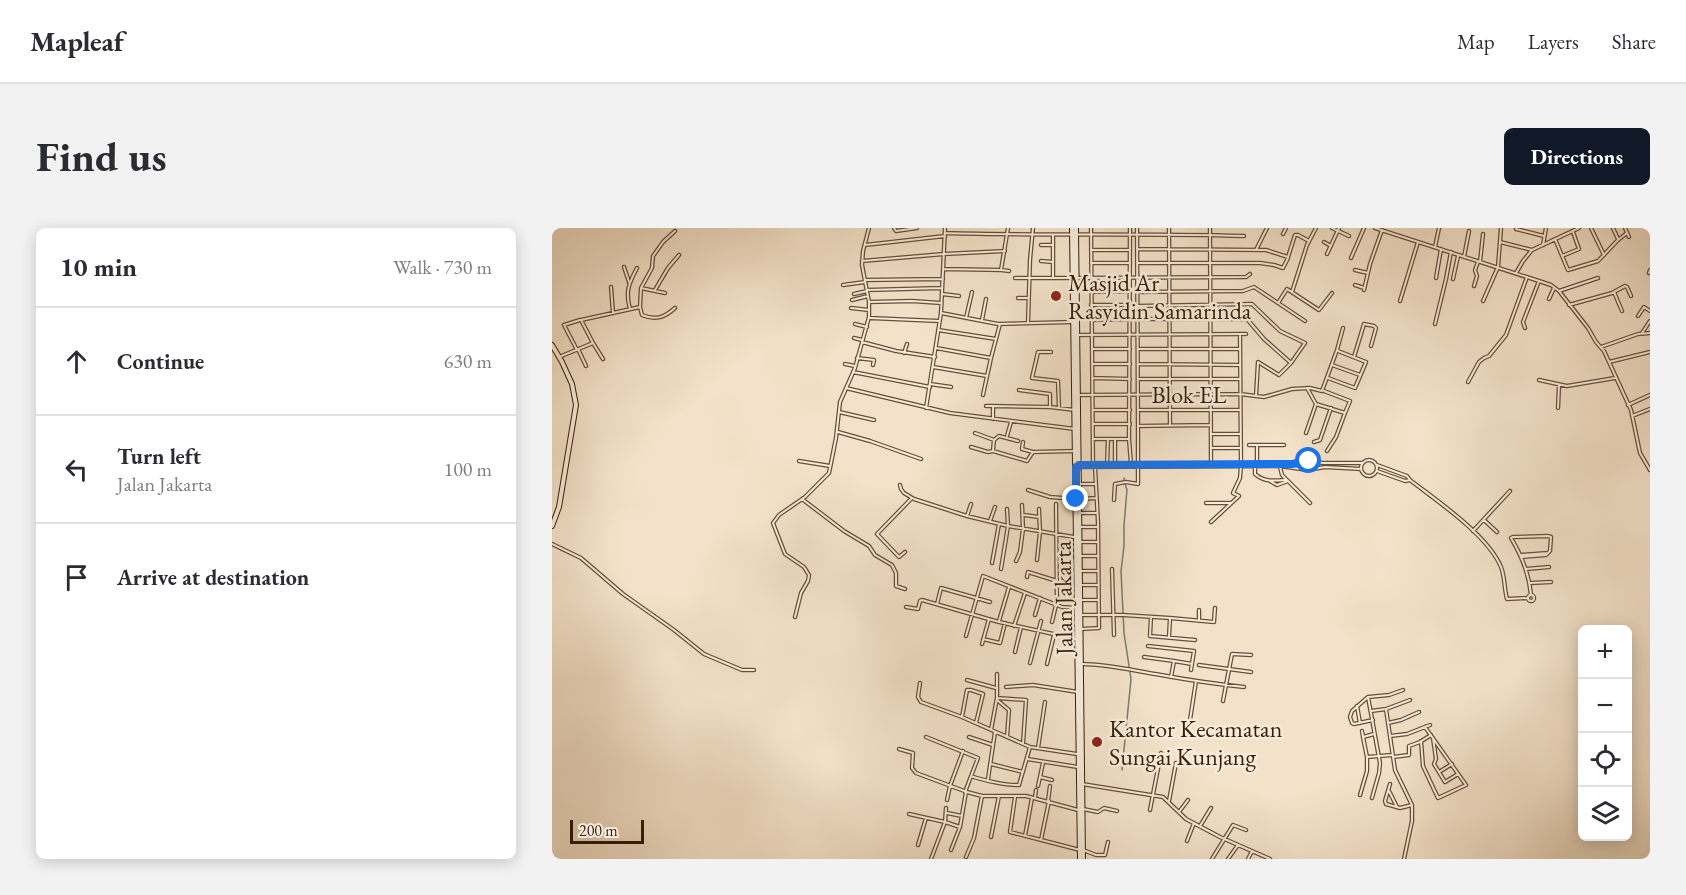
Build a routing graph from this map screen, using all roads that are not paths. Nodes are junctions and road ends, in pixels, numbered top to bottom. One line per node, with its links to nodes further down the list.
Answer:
1 (869, 228): 57 (street)
2 (894, 228): 3 (street)
3 (917, 228)
4 (945, 228): 37 (street)
5 (1008, 228): 38 (street)
6 (1033, 228): 39 (street)
7 (1056, 228): 40 (street)
8 (1074, 228): 41 (main road, Jalan Jakarta)
9 (1091, 228): 42 (street)
10 (1130, 228): 34 (street)
11 (1137, 228): 34 (street)
12 (1169, 228): 43 (street)
13 (1210, 228): 44 (street)
14 (1267, 228): 67 (street)
15 (1286, 228): 35 (street)
16 (1316, 228): 51 (street)
17 (1333, 228): 28 (street)
18 (1364, 228): 79 (street)
19 (1375, 228): 29 (street)
20 (1439, 228): 60 (street)
21 (1501, 228): 54 (street)
22 (1546, 228): 47 (street)
23 (1579, 228): 32 (street)
24 (1591, 228): 75 (street)
25 (1612, 228): 50 (street)
26 (1625, 228): 33 (street)
27 (1516, 229): 47 (street)
28 (1338, 230): 46 (street); 59 (street)
29 (1382, 230): 53 (street); 97 (street)
30 (675, 231): 122 (street)
31 (1469, 231): 78 (street)
32 (1572, 231): 49 (street); 76 (street)
33 (1627, 233): 48 (street); 50 (street)
34 (1134, 234): 42 (street); 43 (street); 61 (street); 66 (street)
35 (1283, 234)
36 (1483, 234): 84 (street)
37 (945, 235): 38 (street); 57 (street); 71 (street)
38 (1008, 235): 39 (street); 69 (street)
39 (1032, 235): 40 (street); 105 (street)
40 (1054, 235): 41 (street); 58 (street)
41 (1074, 235): 42 (street); 107 (main road, Jalan Jakarta)
42 (1091, 235): 65 (street)
43 (1169, 235): 44 (street); 62 (street)
44 (1210, 235): 45 (street); 63 (street)
45 (1244, 236)
46 (1349, 236)
47 (1544, 236): 56 (street)
48 (1629, 237)
49 (1555, 239): 56 (street); 76 (street)
50 (1618, 240): 75 (street)
51 (1309, 241): 77 (street); 133 (street)
52 (1324, 242): 59 (street)
53 (1418, 242): 60 (street); 147 (street)
54 (1499, 242): 68 (street); 90 (street)
55 (1041, 244): 58 (street)
56 (1543, 244): 68 (street)
57 (865, 245): 80 (street)
58 (1053, 245): 82 (street)
59 (1331, 246): 72 (street)
60 (1435, 247): 64 (street)
61 (1137, 249): 62 (street); 87 (street)
62 (1168, 249): 63 (street); 83 (street)
63 (1210, 249): 67 (street); 88 (street)
64 (1441, 249): 70 (street); 110 (street)
65 (1091, 250): 66 (street); 85 (street)
66 (1130, 250): 86 (street)
67 (1256, 250): 77 (street)
68 (1532, 250): 98 (street)
69 (1005, 251): 71 (street); 93 (street)
70 (1451, 252): 74 (street); 185 (street)
71 (944, 254): 80 (street); 92 (street)
72 (1327, 254)
73 (679, 255): 124 (street)
74 (1458, 255): 78 (street); 113 (street)
75 (1604, 255): 76 (street)
76 (1562, 256)
77 (1288, 257): 88 (street)
78 (1464, 257): 84 (street)
79 (1351, 258)
80 (862, 261): 114 (street)
81 (1041, 261): 82 (street)
82 (1053, 262): 106 (street)
83 (1169, 262): 87 (street); 88 (street); 102 (street)
84 (1479, 262): 90 (street); 119 (street)
85 (1092, 263): 86 (street); 108 (street)
86 (1130, 263): 100 (street)
87 (1137, 263): 100 (street)
88 (1210, 263): 109 (street)
89 (624, 267): 116 (street)
90 (1498, 267): 98 (street); 148 (street)
91 (637, 268): 116 (street)
92 (944, 269): 93 (street); 112 (street)
93 (1001, 270): 95 (street)
94 (1355, 270): 97 (street)
95 (1009, 271)
96 (1157, 271): 101 (street)
97 (1368, 273): 118 (street)
98 (1516, 273): 103 (street)
99 (1250, 274): 109 (street)
100 (1134, 277): 101 (street); 108 (street); 126 (street); 132 (street)
101 (1157, 277): 102 (street)
102 (1168, 277): 109 (street); 127 (street)
103 (1527, 277): 115 (street); 253 (street)
104 (1015, 278): 105 (street)
105 (1029, 278): 106 (street); 143 (street)
106 (1053, 278): 107 (street)
107 (1075, 278): 108 (street); 181 (main road, Jalan Jakarta); 197 (main road, Jalan Jakarta)
108 (1092, 278): 131 (street)
109 (1210, 278): 128 (street)
110 (1436, 278)
111 (1598, 278): 129 (street)
112 (943, 279): 114 (street); 123 (street)
113 (1453, 279)
114 (865, 281): 117 (street); 125 (street)
115 (1539, 281): 121 (street); 189 (street)
116 (629, 282): 161 (street)
117 (843, 285)
118 (1355, 285)
119 (1474, 286)
120 (610, 287): 165 (street)
121 (1555, 287): 129 (street); 145 (street)
122 (641, 288): 124 (street); 158 (street)
123 (942, 288): 125 (street); 138 (street)
124 (655, 290): 135 (street)
125 (867, 290): 137 (street); 139 (street)
126 (1130, 291): 131 (street); 153 (street)
127 (1169, 291): 128 (street); 132 (street); 157 (street)
128 (1210, 291): 151 (street); 154 (street)
129 (1559, 291): 155 (street)
130 (972, 292): 169 (street)
131 (1092, 292): 152 (street)
132 (1137, 292): 156 (street)
133 (1292, 292): 136 (street); 151 (street)
134 (1614, 292): 140 (street); 155 (street); 163 (street)
135 (664, 293)
136 (1332, 293)
137 (854, 294)
138 (942, 294): 141 (street); 150 (street)
139 (868, 296): 146 (street); 149 (street)
140 (1631, 296)
141 (959, 297)
142 (1018, 298): 143 (street)
143 (1028, 298): 182 (street)
144 (986, 299): 178 (street)
145 (1549, 299)
146 (852, 300)
147 (1400, 301)
148 (1483, 301)
149 (869, 302): 150 (street); 162 (street)
150 (941, 303): 166 (street)
151 (1278, 303): 179 (street)
152 (1092, 305): 153 (street); 175 (street)
153 (1130, 305): 176 (street)
154 (1209, 305): 157 (street); 172 (street); 228 (street)
155 (1569, 305): 208 (street)
156 (1137, 306): 157 (street); 170 (street)
157 (1169, 306): 171 (street)
158 (639, 307): 159 (street); 161 (street)
159 (675, 308)
160 (850, 308): 162 (street)
161 (630, 309): 165 (street)
162 (869, 310): 168 (street)
163 (1622, 311)
164 (1650, 311): 167 (street)
165 (613, 313): 174 (street)
166 (940, 313): 169 (street); 177 (street)
167 (1638, 315)
168 (869, 318): 177 (street); 187 (street)
169 (966, 318): 178 (street)
170 (1137, 319): 171 (street); 200 (street)
171 (1169, 319): 172 (street); 193 (street)
172 (1209, 319): 194 (street); 228 (street)
173 (562, 320): 186 (street)
174 (581, 320): 186 (street); 204 (street)
175 (1092, 320): 176 (street); 198 (street)
176 (1130, 320): 199 (street)
177 (939, 321): 190 (street)
178 (982, 321): 184 (street)
179 (1305, 321)
180 (1650, 321): 191 (street)
181 (1073, 322): 182 (street); 197 (main road, Jalan Jakarta)
182 (1028, 323): 184 (street)
183 (855, 324): 187 (street)
184 (1000, 324): 202 (street)
185 (1435, 324)
186 (564, 325): 210 (street)
187 (867, 327): 203 (street)
188 (1343, 328): 217 (street)
189 (1525, 328)
190 (938, 330): 202 (street); 209 (street)
191 (1642, 333): 192 (street); 208 (street)
192 (1650, 333)
193 (1169, 334): 194 (street); 200 (street); 214 (street)
194 (1210, 334): 195 (street); 215 (street)
195 (1240, 334): 196 (street); 216 (street)
196 (1246, 334)
197 (1075, 335): 198 (street); 265 (main road, Jalan Jakarta)
198 (1092, 335): 199 (street); 211 (street)
199 (1131, 335): 200 (street); 212 (street)
200 (1137, 335): 213 (street)
201 (854, 338): 203 (street)
202 (996, 339): 225 (street)
203 (862, 341): 220 (street); 224 (street)
204 (593, 343): 210 (street); 226 (street)
205 (907, 344): 220 (street)
206 (552, 345): 221 (main road)
207 (1371, 346): 223 (street)
208 (1601, 347): 227 (street)
209 (936, 348): 222 (street); 225 (street)
210 (578, 349): 221 (street); 238 (street)
211 (1092, 349): 212 (street); 230 (street)
212 (1130, 349): 231 (street)
213 (1138, 349): 214 (street); 232 (street)
214 (1169, 349): 215 (street); 233 (street)
215 (1210, 349): 216 (street); 234 (street)
216 (1240, 349): 236 (street)
217 (1337, 350): 223 (street); 237 (street)
218 (1051, 352): 276 (street)
219 (1650, 352): 227 (street)
220 (904, 353): 222 (street)
221 (559, 357): 370 (main road)
222 (934, 357): 240 (street)
223 (1354, 357): 242 (street)
224 (857, 358): 235 (street); 239 (street)
225 (991, 358): 243 (street)
226 (603, 359)
227 (1609, 362): 246 (street)
228 (1291, 363): 269 (street)
229 (845, 364): 239 (street)
230 (1092, 364): 231 (street); 244 (street)
231 (1130, 364): 247 (street)
232 (1138, 364): 233 (street); 248 (street)
233 (1169, 364): 234 (street); 249 (street)
234 (1210, 364): 236 (street); 250 (street)
235 (873, 365)
236 (1240, 365): 251 (street)
237 (1332, 365): 242 (street); 245 (street)
238 (586, 366)
239 (855, 366): 241 (street)
240 (933, 367): 243 (street); 255 (street)
241 (853, 372): 255 (street); 257 (street)
242 (1360, 375): 245 (street)
243 (987, 376): 264 (street)
244 (1092, 378): 247 (street); 266 (street)
245 (1328, 378): 260 (street)
246 (1616, 378): 254 (street); 271 (street)
247 (1130, 379): 261 (street)
248 (1138, 379): 249 (street); 261 (street)
249 (1169, 379): 250 (street); 267 (street)
250 (1210, 379): 251 (street); 262 (street)
251 (1240, 379): 263 (street)
252 (1539, 380): 254 (street)
253 (1468, 382)
254 (1559, 385): 278 (street)
255 (930, 386): 256 (street); 275 (street)
256 (951, 387)
257 (846, 388): 275 (street); 287 (street)
258 (1307, 388): 260 (street); 269 (street); 270 (street)
259 (1019, 390): 274 (street)
260 (1322, 391): 288 (street)
261 (1134, 394): 266 (street); 267 (street); 282 (street); 283 (street)
262 (1210, 394): 263 (street); 267 (street); 284 (street)
263 (1240, 394): 269 (street); 285 (street)
264 (983, 395)
265 (1076, 395): 266 (street); 280 (main road, Jalan Jakarta); 333 (main road, Jalan Jakarta)
266 (1093, 395): 281 (street)
267 (1170, 395): 286 (street)
268 (1650, 395): 271 (street)
269 (1256, 396)
270 (1316, 404): 277 (street); 301 (street)
271 (1628, 405): 289 (street)
272 (986, 406): 273 (street)
273 (993, 406): 274 (street); 290 (street)
274 (1050, 407): 276 (street)
275 (926, 408): 290 (street)
276 (1059, 408): 280 (street)
277 (1331, 408): 288 (street); 312 (street)
278 (1558, 408)
279 (1650, 409): 289 (street)
280 (1075, 410): 298 (main road, Jalan Jakarta)
281 (1093, 410): 282 (street); 293 (street)
282 (1130, 410): 294 (street)
283 (1138, 410): 286 (street, Blok EL); 297 (street)
284 (1210, 410): 285 (street, Blok EL); 286 (street, Blok EL); 296 (street)
285 (1240, 410): 303 (street)
286 (1169, 411): 295 (street)
287 (838, 412): 291 (street); 299 (street)
288 (1345, 413): 321 (street)
289 (1632, 416): 338 (street)
290 (993, 419): 292 (street)
291 (874, 420)
292 (1011, 422): 298 (street); 304 (street)
293 (1093, 424): 294 (street); 305 (street)
294 (1130, 424): 308 (street)
295 (1170, 425): 296 (street); 297 (street)
296 (1211, 425): 302 (street)
297 (1138, 426): 335 (street)
298 (1075, 429): 320 (main road, Jalan Jakarta)
299 (837, 432): 323 (street); 332 (street)
300 (975, 433): 309 (street)
301 (1306, 433)
302 (1211, 434): 303 (street); 317 (street)
303 (1240, 434): 318 (street)
304 (1007, 437): 309 (street); 310 (street)
305 (1093, 439): 306 (street); 334 (street)
306 (1108, 439): 307 (street); 326 (street)
307 (1115, 439): 308 (street); 327 (street)
308 (1130, 439): 335 (street)
309 (994, 440): 319 (street)
310 (1018, 441)
311 (1023, 442): 322 (street)
312 (1314, 442)
313 (1249, 445): 314 (street)
314 (1257, 445): 315 (street); 336 (street)
315 (1284, 445)
316 (971, 447): 319 (street)
317 (1211, 448): 318 (street); 328 (street)
318 (1241, 448): 329 (street)
319 (993, 451): 322 (street)
320 (1076, 451): 322 (street); 333 (main road, Jalan Jakarta)
321 (1327, 451)
322 (1033, 452)
323 (921, 459)
324 (799, 461): 332 (street)
325 (1362, 463): 330 (street); 331 (street); 337 (street)
326 (1107, 465): 327 (street); 334 (street)
327 (1115, 465): 335 (street)
328 (1211, 465): 329 (street); 335 (street)
329 (1241, 465): 336 (street); 353 (street)
330 (1280, 465): 336 (street); 337 (street); 340 (street)
331 (1377, 465): 339 (street); 341 (street)
332 (830, 466): 349 (street)
333 (1078, 466): 334 (street); 342 (main road, Jalan Jakarta); 350 (main road, Jalan Jakarta)
334 (1094, 466): 335 (street); 343 (street)
335 (1134, 466): 351 (street)
336 (1256, 466): 340 (street)
337 (1361, 469): 339 (street)
338 (1650, 470)
339 (1377, 471): 341 (street)
340 (1287, 480): 354 (street)
341 (1410, 480): 375 (street)
342 (1079, 484): 343 (street); 350 (main road, Jalan Jakarta)
343 (1096, 484): 348 (street)
344 (900, 485): 347 (street)
345 (1028, 490): 350 (street)
346 (1510, 491): 366 (street)
347 (912, 498): 364 (street); 383 (street)
348 (1097, 498): 350 (street); 362 (street)
349 (802, 499): 403 (street); 421 (street)
350 (1078, 499): 361 (main road, Jalan Jakarta); 379 (main road, Jalan Jakarta)
351 (1114, 500)
352 (1206, 503): 353 (street)
353 (1232, 503): 368 (street)
354 (1310, 503)
355 (971, 504): 364 (street)
356 (1056, 504): 378 (street)
357 (1022, 505): 363 (street)
358 (995, 507): 367 (street)
359 (1007, 509): 371 (street)
360 (1039, 509): 365 (street)
361 (1080, 513): 362 (street); 372 (main road, Jalan Jakarta)
362 (1097, 513): 373 (street)
363 (1023, 515): 365 (street); 374 (street)
364 (967, 516): 367 (street)
365 (1040, 517): 376 (street)
366 (1484, 520): 375 (street); 377 (street)
367 (990, 522): 369 (street)
368 (1211, 522)
369 (999, 524): 371 (street); 389 (street)
370 (552, 526)
371 (1008, 526): 374 (street); 391 (street)
372 (1080, 527): 373 (street); 380 (main road, Jalan Jakarta)
373 (1098, 527): 381 (street)
374 (1023, 529): 376 (street); 388 (street)
375 (1473, 531): 399 (street)
376 (1040, 532): 378 (street); 387 (street)
377 (1497, 532)
378 (1056, 534): 379 (street); 397 (street)
379 (1077, 537): 413 (main road, Jalan Jakarta)
380 (1080, 542): 381 (street); 384 (main road, Jalan Jakarta)
381 (1097, 542): 385 (street)
382 (552, 544): 452 (street)
383 (905, 552)
384 (1080, 556): 385 (street); 394 (main road, Jalan Jakarta)
385 (1098, 556): 395 (street)
386 (1522, 556): 386 (street); 393 (street)
387 (1036, 560)
388 (1016, 561)
389 (992, 563)
390 (1549, 567): 393 (street)
391 (1001, 569)
392 (1112, 569): 420 (street)
393 (1526, 569): 399 (street)
394 (1081, 571): 395 (street); 400 (main road, Jalan Jakarta)
395 (1098, 571): 401 (street)
396 (1027, 578): 397 (street)
397 (1057, 581): 411 (street)
398 (1551, 582): 399 (street)
399 (1529, 583)
400 (1081, 585): 401 (street); 407 (main road, Jalan Jakarta)
401 (1098, 585): 408 (street)
402 (1009, 587): 404 (street); 405 (street); 427 (street)
403 (905, 589)
404 (1025, 593): 406 (street); 430 (street)
405 (976, 597): 409 (street); 410 (street); 416 (street)
406 (1040, 598): 411 (street); 417 (street)
407 (1081, 600): 408 (street); 413 (main road, Jalan Jakarta)
408 (1098, 600): 419 (street)
409 (990, 602)
410 (937, 604): 412 (street); 416 (street)
411 (1057, 605): 413 (street); 428 (street)
412 (906, 607)
413 (1079, 608): 418 (main road, Jalan Jakarta); 439 (main road, Jalan Jakarta)
414 (1215, 608): 426 (street)
415 (1199, 610): 426 (street)
416 (972, 614): 424 (street); 436 (street)
417 (1035, 615)
418 (1081, 615): 419 (street); 432 (main road, Jalan Jakarta)
419 (1098, 615): 420 (street); 432 (street)
420 (1113, 615): 422 (street); 435 (street)
421 (795, 617)
422 (1151, 617): 423 (street); 437 (street)
423 (1170, 618): 426 (street); 437 (street)
424 (989, 619): 427 (street); 438 (street)
425 (1041, 621): 433 (street)
426 (1199, 621)
427 (999, 622): 429 (street)
428 (1052, 622)
429 (1005, 623): 430 (street); 438 (street)
430 (1014, 626): 431 (street)
431 (1021, 627): 433 (street); 443 (street)
432 (1081, 629): 449 (main road, Jalan Jakarta)
433 (1037, 632): 434 (street); 447 (street)
434 (1054, 635): 439 (street); 448 (street)
435 (1114, 635)
436 (966, 636)
437 (1169, 637): 440 (street)
438 (983, 639): 441 (street)
439 (1078, 639): 466 (main road, Jalan Jakarta)
440 (1195, 640)
441 (982, 644)
442 (1148, 646): 450 (street)
443 (1015, 652)
444 (1251, 655): 454 (street)
445 (1144, 657): 446 (street)
446 (1174, 661): 450 (street); 457 (street)
447 (1030, 663)
448 (1047, 664)
449 (1082, 664): 457 (street); 495 (main road, Jalan Jakarta)
450 (1192, 664): 453 (street)
451 (1198, 665): 454 (street)
452 (754, 670)
453 (1191, 670)
454 (1229, 670): 455 (street); 461 (street)
455 (1251, 672)
456 (997, 674): 464 (street)
457 (1171, 677): 459 (street)
458 (967, 680): 464 (street)
459 (1196, 681): 461 (street); 477 (street)
460 (920, 683): 476 (street)
461 (1226, 685): 463 (street); 470 (street)
462 (1006, 687): 466 (street)
463 (1244, 687)
464 (996, 688): 468 (street)
465 (1403, 690): 467 (street)
466 (1078, 692): 495 (main road, Jalan Jakarta)
467 (1368, 697): 472 (street); 474 (street)
468 (997, 699): 484 (street); 488 (street); 496 (street)
469 (1410, 700): 473 (street)
470 (1223, 701)
471 (1045, 702): 499 (street)
472 (1357, 706): 480 (street); 480 (street)
473 (1386, 710): 474 (street); 481 (street)
474 (1371, 711): 478 (street)
475 (1419, 712): 481 (street)
476 (962, 717): 479 (street); 479 (street)
477 (1190, 720)
478 (1373, 720): 480 (street); 487 (street)
479 (976, 723): 484 (street)
480 (1360, 723)
481 (1388, 723): 489 (street)
482 (1430, 725): 483 (street)
483 (1425, 727): 489 (street); 490 (street)
484 (991, 730): 486 (street)
485 (1362, 731): 492 (street)
486 (995, 732): 488 (street); 497 (street)
487 (1375, 734): 492 (street); 505 (street)
488 (1006, 736): 496 (street)
489 (1390, 736): 506 (street)
490 (1432, 736): 494 (street); 503 (street); 509 (street)
491 (969, 737): 497 (street)
492 (1364, 737): 507 (street)
493 (926, 738): 501 (street)
494 (1421, 741): 506 (street); 517 (street)
495 (1080, 743): 504 (main road, Jalan Jakarta); 522 (main road, Jalan Jakarta)
496 (1023, 744): 498 (street)
497 (993, 745): 512 (street)
498 (1030, 747): 499 (street); 508 (street)
499 (1038, 748): 504 (street)
500 (899, 749): 524 (street)
501 (963, 752): 518 (street); 524 (street)
502 (1161, 753): 530 (street)
503 (1444, 753): 509 (street); 513 (street)
504 (1079, 754): 514 (main road, Jalan Jakarta)
505 (1379, 755): 506 (street); 507 (street); 536 (street)
506 (1393, 756): 541 (street)
507 (1367, 757): 531 (street)
508 (1027, 759): 510 (street); 515 (street)
509 (1436, 759): 516 (street)
510 (1043, 762): 514 (street); 519 (street)
511 (1176, 763): 540 (street)
512 (991, 764): 515 (street); 520 (street)
513 (1452, 764): 516 (street); 517 (street)
514 (1079, 767): 522 (main road, Jalan Jakarta)
515 (1023, 772): 520 (street)
516 (1439, 772): 517 (street)
517 (1458, 774)
518 (971, 776): 520 (street); 529 (street)
519 (1039, 777): 521 (street); 525 (street)
520 (988, 780)
521 (1052, 780)
522 (1081, 784): 530 (street); 546 (main road, Jalan Jakarta)
523 (1390, 784): 528 (street)
524 (950, 786): 529 (street); 537 (street)
525 (1038, 786)
526 (1050, 786): 539 (street)
527 (1036, 790): 535 (street)
528 (1389, 790): 543 (street); 543 (street)
529 (966, 792): 532 (street); 553 (street)
530 (1153, 795): 540 (street); 547 (street)
531 (1359, 795)
532 (982, 796): 533 (street); 573 (street)
533 (999, 796): 534 (street); 562 (street)
534 (1016, 796): 535 (street); 560 (street)
535 (1034, 797): 539 (street); 560 (street)
536 (1372, 798)
537 (947, 800)
538 (1188, 800): 550 (street)
539 (1048, 801): 546 (street); 565 (street)
540 (1169, 801): 542 (street)
541 (1412, 805): 543 (street); 580 (street)
542 (1173, 806): 548 (street); 550 (street)
543 (1397, 807)
544 (946, 808): 555 (street)
545 (1211, 808): 557 (street)
546 (1081, 810): 549 (street); 571 (main road, Jalan Jakarta)
547 (1150, 810)
548 (1169, 810)
549 (1117, 811)
550 (1179, 812): 556 (street)
551 (947, 813): 553 (street)
552 (909, 814): 554 (street)
553 (962, 816): 558 (street)
554 (926, 818): 555 (street); 568 (street)
555 (945, 822): 558 (street); 574 (street)
556 (1194, 823): 557 (street); 566 (street)
557 (1200, 826): 564 (street)
558 (960, 827): 561 (street)
559 (1246, 830): 564 (street)
560 (1025, 836): 565 (street)
561 (957, 837): 563 (street); 570 (street)
562 (991, 837)
563 (962, 839)
564 (1225, 839): 569 (street); 576 (street)
565 (1041, 841): 571 (street)
566 (1186, 841)
567 (1108, 842): 571 (street)
568 (918, 845)
569 (1238, 845): 572 (street); 577 (street)
570 (951, 850)
571 (1082, 850): 575 (main road, Jalan Jakarta)
572 (1252, 851): 578 (street); 579 (street)
573 (966, 857)
574 (931, 859)
575 (1082, 859)
576 (1212, 859)
577 (1228, 859)
578 (1248, 859)
579 (1270, 859)
580 (1404, 859)

